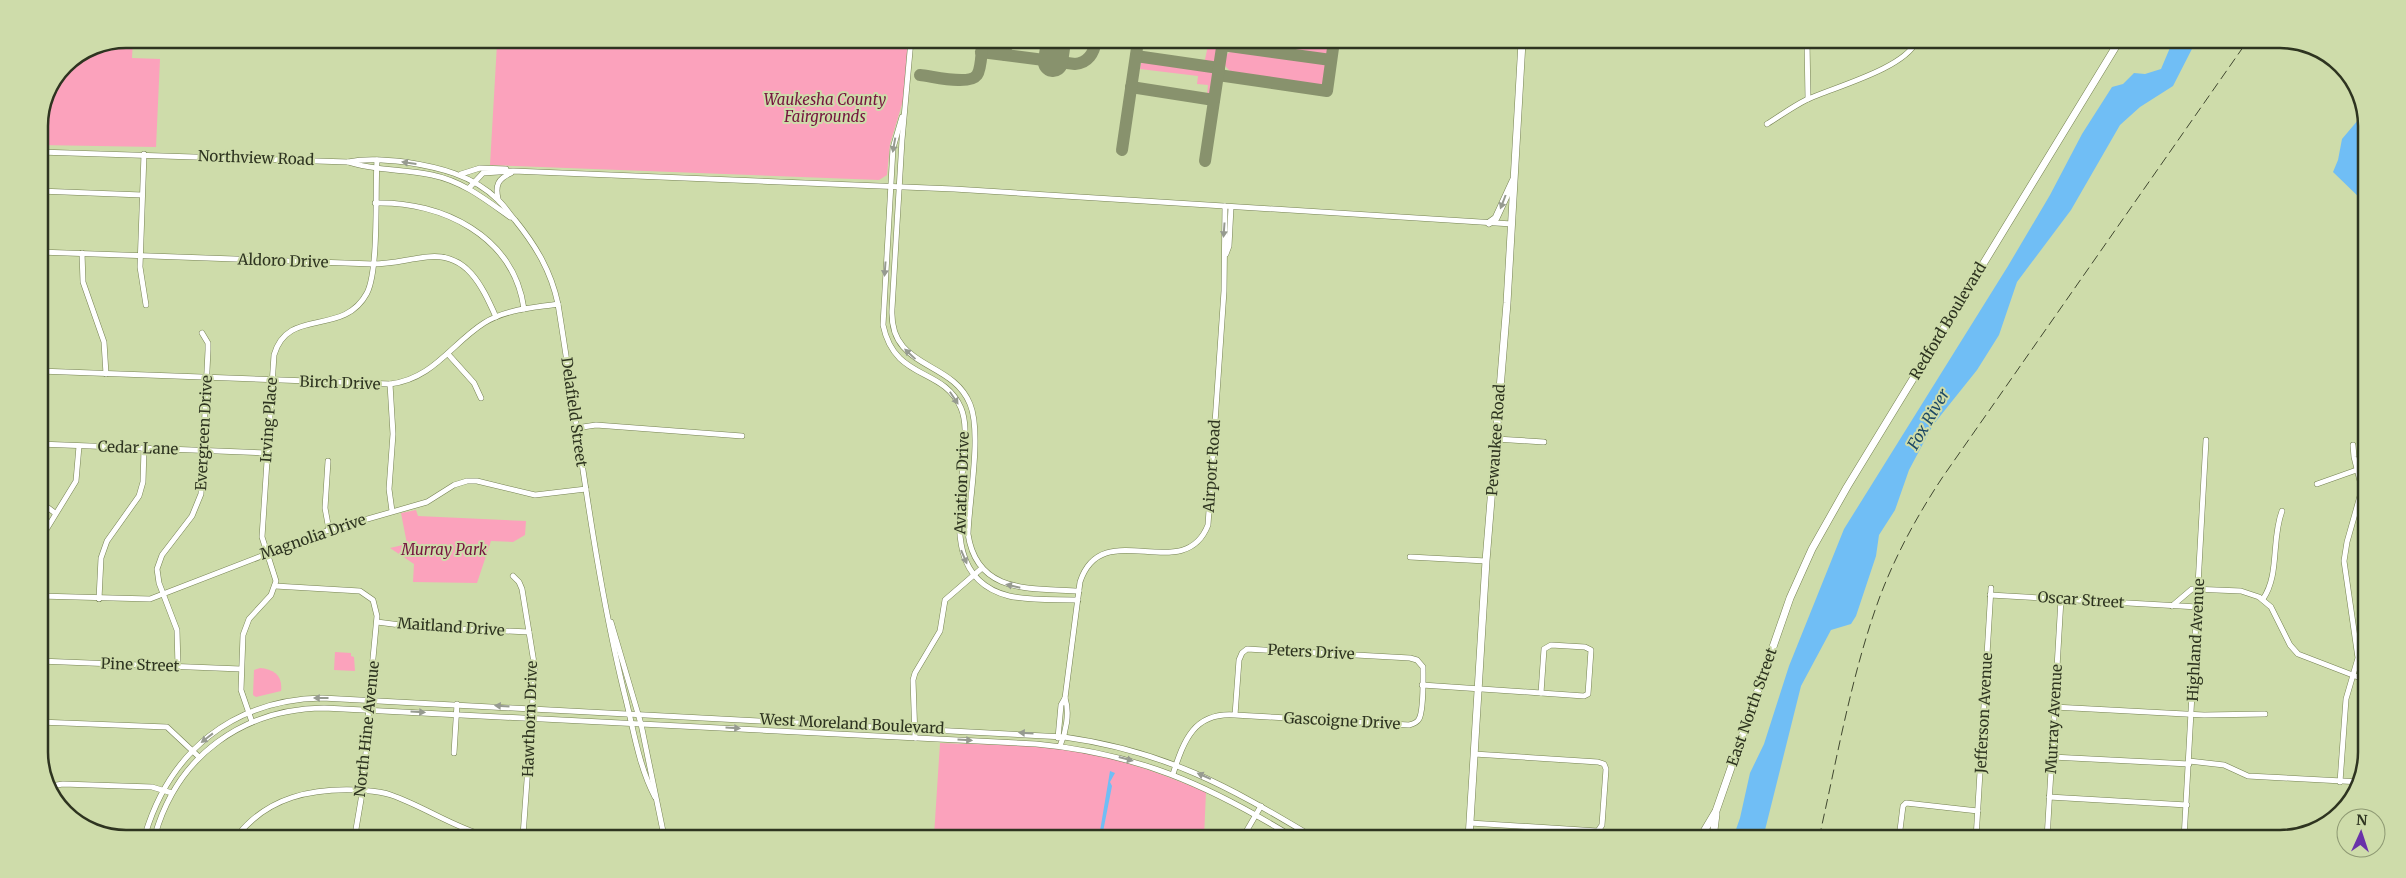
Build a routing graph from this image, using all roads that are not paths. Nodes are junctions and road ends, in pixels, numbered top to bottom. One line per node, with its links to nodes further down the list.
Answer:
1 (910, 48): 7 (street, Aviation Drive)
2 (1522, 48): 17 (main road, Pewaukee Road)
3 (1807, 48): 6 (street)
4 (1912, 48): 6 (street)
5 (2115, 48): 100 (main road, Redford Boulevard)
6 (1808, 100): 8 (street)
7 (906, 106): 19 (street, Aviation Drive, one-way to 19); 20 (street, Aviation Drive)
8 (1766, 124)
9 (48, 152): 10 (street, Northview Road)
10 (144, 154): 12 (street, Northview Road); 23 (street)
11 (377, 160): 12 (street, Delafield Street); 13 (street, Irving Place); 16 (street, Delafield Street, one-way to 11)
12 (348, 162): 13 (street, Northview Road)
13 (376, 168): 21 (street, Northview Road); 25 (street, Irving Place)
14 (486, 168): 15 (street); 16 (street); 18 (street)
15 (513, 171): 18 (street); 19 (street); 24 (street)
16 (456, 174): 18 (street, Delafield Street)
17 (1514, 178): 29 (main road, one-way to 29); 30 (main road, Pewaukee Road)
18 (473, 182): 21 (street); 24 (street, Delafield Street)
19 (890, 186): 20 (street); 31 (street, Aviation Drive)
20 (900, 186): 26 (street); 32 (street, Aviation Drive)
21 (469, 188): 28 (street, Delafield Street)
22 (48, 191): 23 (street)
23 (142, 195): 36 (street)
24 (498, 200): 28 (street, Delafield Street)
25 (375, 202): 37 (street, Irving Place); 40 (street)
26 (1225, 206): 27 (street); 35 (street, Airport Road, one-way to 35)
27 (1232, 206): 29 (street); 35 (street, Airport Road)
28 (514, 220): 38 (street, Delafield Street)
29 (1489, 223): 30 (street)
30 (1512, 224): 56 (main road, Pewaukee Road)
31 (887, 238): 32 (street); 44 (street, Aviation Drive, one-way to 44)
32 (897, 238): 43 (street, Aviation Drive)
33 (48, 252): 34 (street, Aldoro Drive)
34 (82, 253): 36 (street, Aldoro Drive); 47 (street)
35 (1226, 254): 91 (street, Airport Road)
36 (140, 255): 37 (street, Aldoro Drive); 39 (street)
37 (373, 264): 41 (street, Aldoro Drive); 50 (street, Irving Place)
38 (558, 304): 40 (street, Birch Drive); 54 (street, Delafield Street)
39 (146, 305)
40 (524, 309): 41 (street, Birch Drive)
41 (496, 316): 45 (street, Birch Drive)
42 (202, 333): 49 (street, Evergreen Drive)
43 (898, 339): 44 (street); 48 (street, Aviation Drive, one-way to 43)
44 (891, 348): 51 (street, Aviation Drive)
45 (448, 354): 52 (street, Birch Drive); 53 (street)
46 (48, 371): 47 (street, Birch Drive)
47 (106, 374): 49 (street, Birch Drive)
48 (946, 375): 51 (street); 66 (street, Aviation Drive)
49 (207, 378): 50 (street, Birch Drive); 63 (street, Evergreen Drive)
50 (272, 381): 52 (street, Birch Drive); 64 (street, Irving Place)
51 (940, 383): 65 (street, Aviation Drive, one-way to 65)
52 (390, 384): 76 (street)
53 (481, 398)
54 (576, 428): 55 (street); 73 (street, Delafield Street)
55 (742, 436)
56 (1496, 439): 58 (street); 83 (main road, Pewaukee Road)
57 (2206, 440): 90 (street, Highland Avenue)
58 (1544, 442)
59 (48, 444): 61 (street, Cedar Lane)
60 (2353, 445): 68 (street)
61 (79, 446): 62 (street, Cedar Lane); 78 (street)
62 (144, 448): 63 (street, Cedar Lane); 95 (street)
63 (204, 451): 64 (street, Cedar Lane); 92 (street, Evergreen Drive)
64 (267, 453): 81 (street, Irving Place)
65 (964, 453): 66 (street); 70 (street, Aviation Drive)
66 (973, 453): 71 (street, Aviation Drive)
67 (328, 461): 80 (street)
68 (2357, 469): 69 (street); 72 (street)
69 (2358, 472)
70 (962, 479): 71 (street); 85 (street, Aviation Drive, one-way to 85)
71 (972, 480): 84 (street, Aviation Drive)
72 (2316, 484)
73 (586, 489): 76 (street, Magnolia Drive); 105 (street, Delafield Street)
74 (2358, 506): 107 (street)
75 (48, 508): 78 (street)
76 (392, 511): 80 (street, Magnolia Drive)
77 (2282, 511): 98 (street)
78 (55, 513): 79 (street)
79 (48, 529)
80 (329, 530): 81 (street, Magnolia Drive)
81 (266, 553): 87 (street, Irving Place); 92 (street, Magnolia Drive)
82 (1410, 557): 83 (street)
83 (1486, 561): 115 (main road, Pewaukee Road)
84 (982, 568): 85 (street); 88 (street, Aviation Drive, one-way to 84)
85 (973, 573): 96 (street, Aviation Drive); 149 (street)
86 (513, 576): 104 (street, Hawthorn Drive)
87 (275, 586): 103 (street, Maitland Drive); 110 (street)
88 (1029, 588): 91 (street, Aviation Drive); 96 (street)
89 (1991, 588): 93 (street, Jefferson Avenue)
90 (2199, 588): 98 (street); 101 (street); 102 (street, Highland Avenue)
91 (1079, 591): 99 (street, Airport Road)
92 (163, 594): 95 (street, Magnolia Drive); 109 (street, Evergreen Drive)
93 (1990, 595): 97 (street, Oscar Street); 186 (street, Jefferson Avenue)
94 (48, 596): 95 (street, Magnolia Drive)
95 (99, 598)
96 (1029, 598): 99 (street, Aviation Drive)
97 (2061, 599): 101 (street, Oscar Street); 122 (street, Murray Avenue)
98 (2262, 599): 111 (street)
99 (1078, 600): 118 (street, Airport Road)
100 (1788, 604): 185 (main road, East North Street)
101 (2172, 606): 102 (street, Oscar Street)
102 (2198, 607): 132 (street, Highland Avenue)
103 (377, 622): 104 (street, Maitland Drive); 119 (street, North Hine Avenue)
104 (529, 632): 123 (street, Hawthorn Drive)
105 (616, 645): 114 (street, Delafield Street); 116 (street, Delafield Street)
106 (2358, 652): 111 (street)
107 (2358, 652)
108 (48, 661): 109 (street, Pine Street)
109 (178, 667): 110 (street, Pine Street)
110 (240, 669): 128 (street)
111 (2354, 676): 112 (street); 173 (street)
112 (2358, 678)
113 (1422, 685): 115 (street); 134 (street, Gascoigne Drive); 134 (street, Peters Drive)
114 (631, 688): 116 (street); 130 (street, Delafield Street)
115 (1477, 689): 117 (street); 165 (main road, Pewaukee Road)
116 (624, 690): 129 (street, Delafield Street)
117 (1541, 693): 117 (street)
118 (1066, 698): 154 (street, Airport Road); 155 (street, Airport Road)
119 (369, 700): 120 (street, West Moreland Boulevard); 124 (street, North Hine Avenue); 128 (street, West Moreland Boulevard, one-way to 128)
120 (389, 700): 121 (street, West Moreland Boulevard); 125 (street)
121 (457, 704): 123 (street, West Moreland Boulevard, one-way to 121); 131 (street)
122 (2054, 706): 132 (street); 166 (street, Murray Avenue)
123 (533, 708): 126 (street, West Moreland Boulevard); 137 (street, Hawthorn Drive)
124 (369, 710): 125 (street, West Moreland Boulevard); 142 (street, West Moreland Boulevard); 178 (street, North Hine Avenue)
125 (388, 710): 131 (street, West Moreland Boulevard, one-way to 131)
126 (569, 710): 127 (street, West Moreland Boulevard); 139 (street)
127 (601, 711): 129 (street, West Moreland Boulevard); 140 (street)
128 (248, 712): 142 (street); 162 (street, West Moreland Boulevard, one-way to 162)
129 (630, 713): 130 (street, West Moreland Boulevard); 144 (street, Delafield Street)
130 (638, 713): 135 (street, West Moreland Boulevard); 145 (street, Delafield Street)
131 (457, 714): 137 (street, West Moreland Boulevard); 164 (street)
132 (2192, 714): 133 (street); 168 (street, Highland Avenue)
133 (2265, 714)
134 (1235, 715): 169 (street, Gascoigne Drive)
135 (678, 716): 136 (street, West Moreland Boulevard); 147 (street)
136 (703, 717): 138 (street, West Moreland Boulevard); 148 (street)
137 (532, 718): 139 (street, West Moreland Boulevard); 194 (street, Hawthorn Drive)
138 (758, 719): 143 (street, West Moreland Boulevard); 150 (street)
139 (568, 720): 140 (street, West Moreland Boulevard)
140 (601, 721): 144 (street, West Moreland Boulevard)
141 (48, 722): 162 (street)
142 (252, 722): 167 (street, West Moreland Boulevard)
143 (812, 722): 146 (street, West Moreland Boulevard); 151 (street)
144 (632, 723): 145 (street, West Moreland Boulevard); 161 (street, Delafield Street)
145 (641, 724): 147 (street, West Moreland Boulevard); 159 (street, Delafield Street)
146 (859, 725): 149 (street, West Moreland Boulevard); 153 (street)
147 (678, 726): 148 (street, West Moreland Boulevard)
148 (702, 727): 150 (street, West Moreland Boulevard, one-way to 150)
149 (916, 728): 152 (street, West Moreland Boulevard); 156 (street)
150 (758, 729): 151 (street, West Moreland Boulevard)
151 (812, 732): 153 (street, West Moreland Boulevard)
152 (1008, 732): 154 (street, West Moreland Boulevard, one-way to 152); 157 (street)
153 (859, 735): 156 (street, West Moreland Boulevard)
154 (1057, 736): 155 (street, West Moreland Boulevard); 160 (street, Airport Road)
155 (1064, 737): 158 (street, West Moreland Boulevard); 160 (street, Airport Road)
156 (915, 738): 157 (street, West Moreland Boulevard, one-way to 157)
157 (1007, 742): 160 (street, West Moreland Boulevard)
158 (1099, 742): 163 (street); 169 (street, West Moreland Boulevard)
159 (646, 746): 161 (street); 170 (street, Delafield Street)
160 (1060, 746): 163 (street, West Moreland Boulevard)
161 (638, 749): 171 (street, Delafield Street)
162 (192, 750): 167 (street); 177 (street, West Moreland Boulevard)
163 (1096, 752): 172 (street, West Moreland Boulevard, one-way to 172)
164 (454, 753)
165 (1474, 754): 188 (main road, Pewaukee Road); 201 (street)
166 (2052, 757): 168 (street); 182 (street, Murray Avenue)
167 (199, 758): 179 (street, West Moreland Boulevard)
168 (2189, 763): 173 (street); 183 (street, Highland Avenue)
169 (1176, 765): 172 (street, Gascoigne Drive); 176 (street, West Moreland Boulevard, one-way to 169)
170 (651, 768): 171 (street); 180 (street, Delafield Street)
171 (644, 770): 180 (street, Delafield Street)
172 (1173, 774): 181 (street, West Moreland Boulevard)
173 (2340, 782): 174 (street)
174 (2352, 782)
175 (54, 785): 177 (street)
176 (1228, 788): 181 (street); 184 (street, West Moreland Boulevard)
177 (162, 789): 179 (street); 189 (street, West Moreland Boulevard)
178 (363, 790): 191 (street); 192 (street, North Hine Avenue); 193 (street)
179 (172, 793): 190 (street, West Moreland Boulevard)
180 (655, 797): 195 (street, Delafield Street)
181 (1224, 797): 187 (street, West Moreland Boulevard)
182 (2049, 798): 183 (street); 206 (street, Murray Avenue)
183 (2186, 805): 207 (street, Highland Avenue)
184 (1261, 806): 187 (street); 198 (street, West Moreland Boulevard)
185 (1716, 811): 202 (main road, East North Street); 203 (main road, East North Street)
186 (1978, 811): 204 (street); 205 (street, Jefferson Avenue)
187 (1257, 815): 196 (street); 197 (street, West Moreland Boulevard)
188 (1470, 823): 199 (main road, Pewaukee Road); 200 (street)
189 (146, 830)
190 (157, 830)
191 (243, 830)
192 (356, 830)
193 (472, 830)
194 (523, 830)
195 (663, 830)
196 (1247, 830)
197 (1282, 830)
198 (1301, 830)
199 (1470, 830)
200 (1565, 830)
201 (1600, 830)
202 (1705, 830)
203 (1714, 830)
204 (1900, 830)
205 (1977, 830)
206 (2047, 830)
207 (2185, 830)

